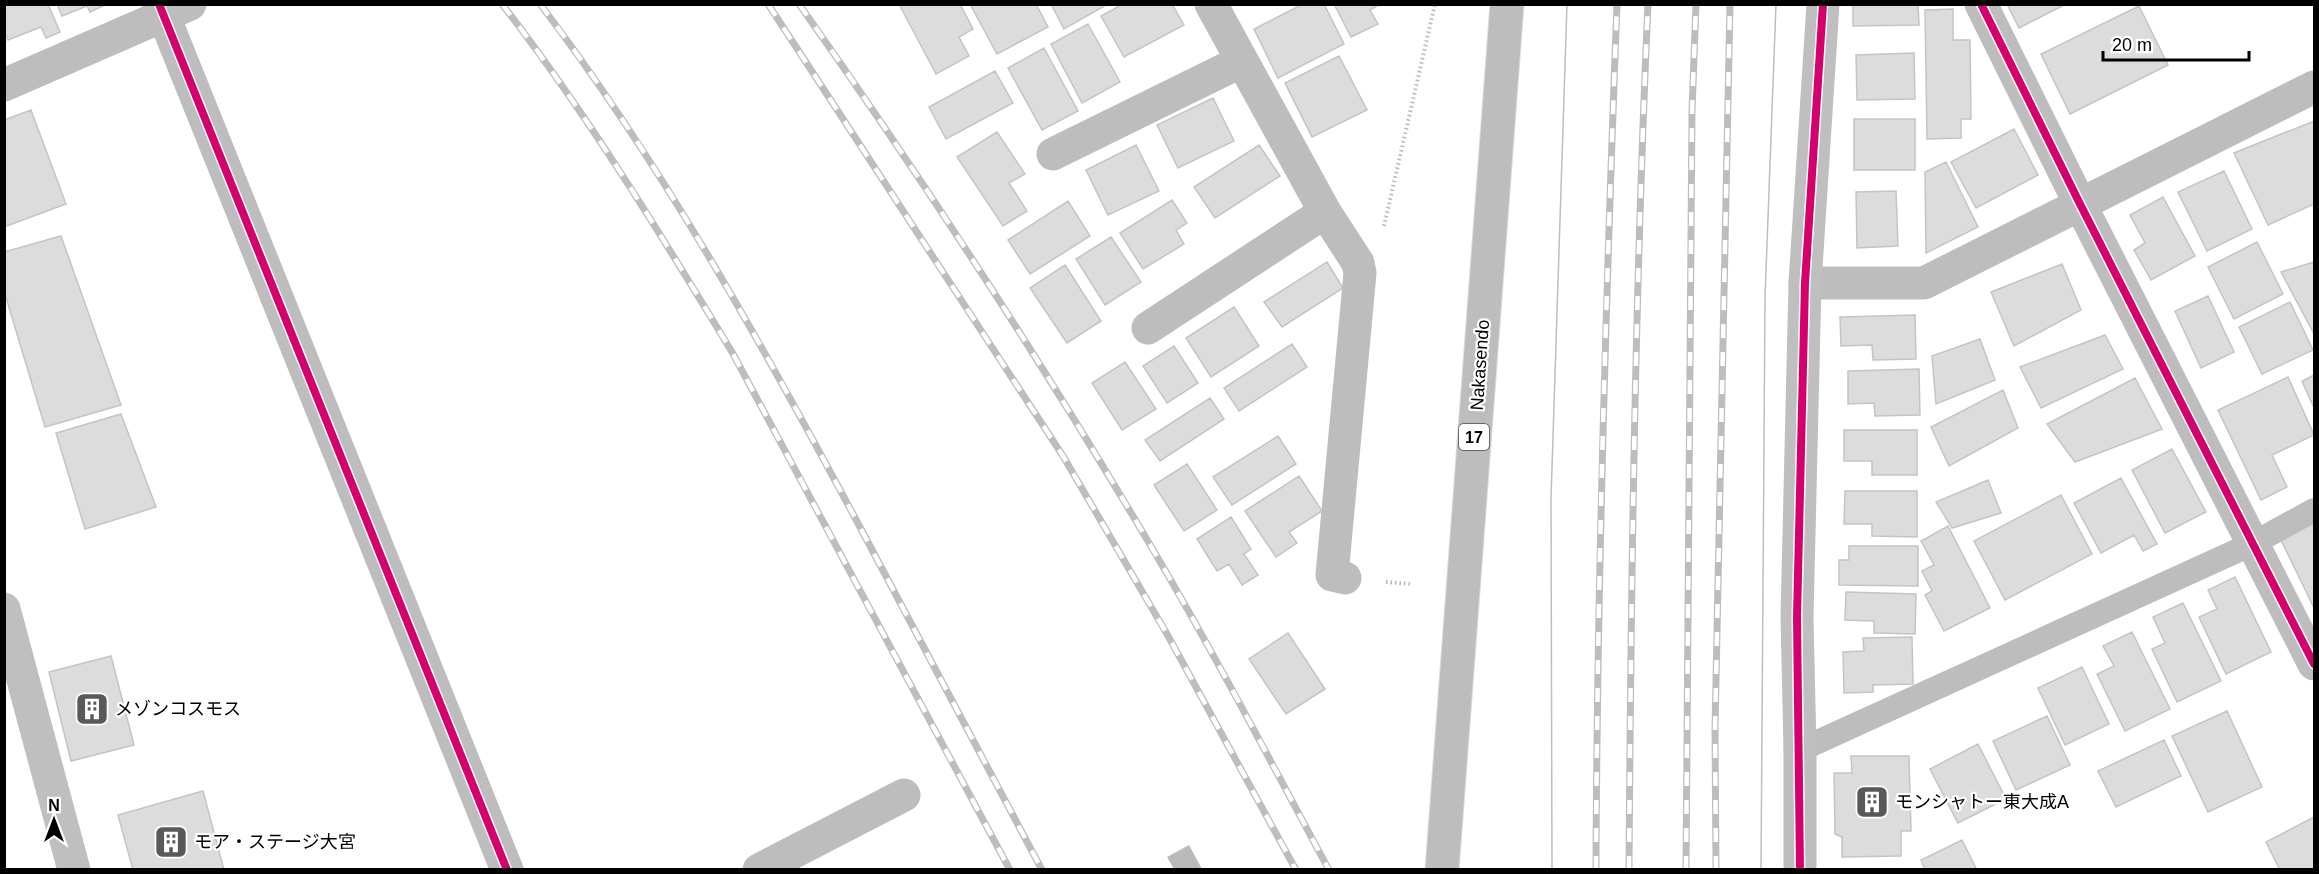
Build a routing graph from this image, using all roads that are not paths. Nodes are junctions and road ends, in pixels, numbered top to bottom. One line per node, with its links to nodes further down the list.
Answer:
1 (1211, 4): 6 (main road)
2 (1506, 4): 24 (main road, Nakasendo / 17)
3 (1823, 4): 12 (street)
4 (1981, 4): 10 (main road)
5 (171, 8): 7 (main road); 22 (main road)
6 (1242, 61): 9 (main road); 11 (main road)
7 (4, 86)
8 (2314, 87): 10 (main road)
9 (1053, 154)
10 (2080, 204): 12 (main road); 15 (main road)
11 (1325, 212): 13 (main road); 16 (main road)
12 (1805, 283): 19 (street)
13 (1148, 328)
14 (2314, 510): 15 (lane)
15 (2253, 544): 18 (main road); 19 (lane)
16 (1345, 578)
17 (4, 609): 21 (street)
18 (2314, 663)
19 (1800, 750): 25 (main road)
20 (904, 795): 23 (main road)
21 (74, 870)
22 (507, 870)
23 (759, 870)
24 (1442, 870)
25 (1800, 870)

